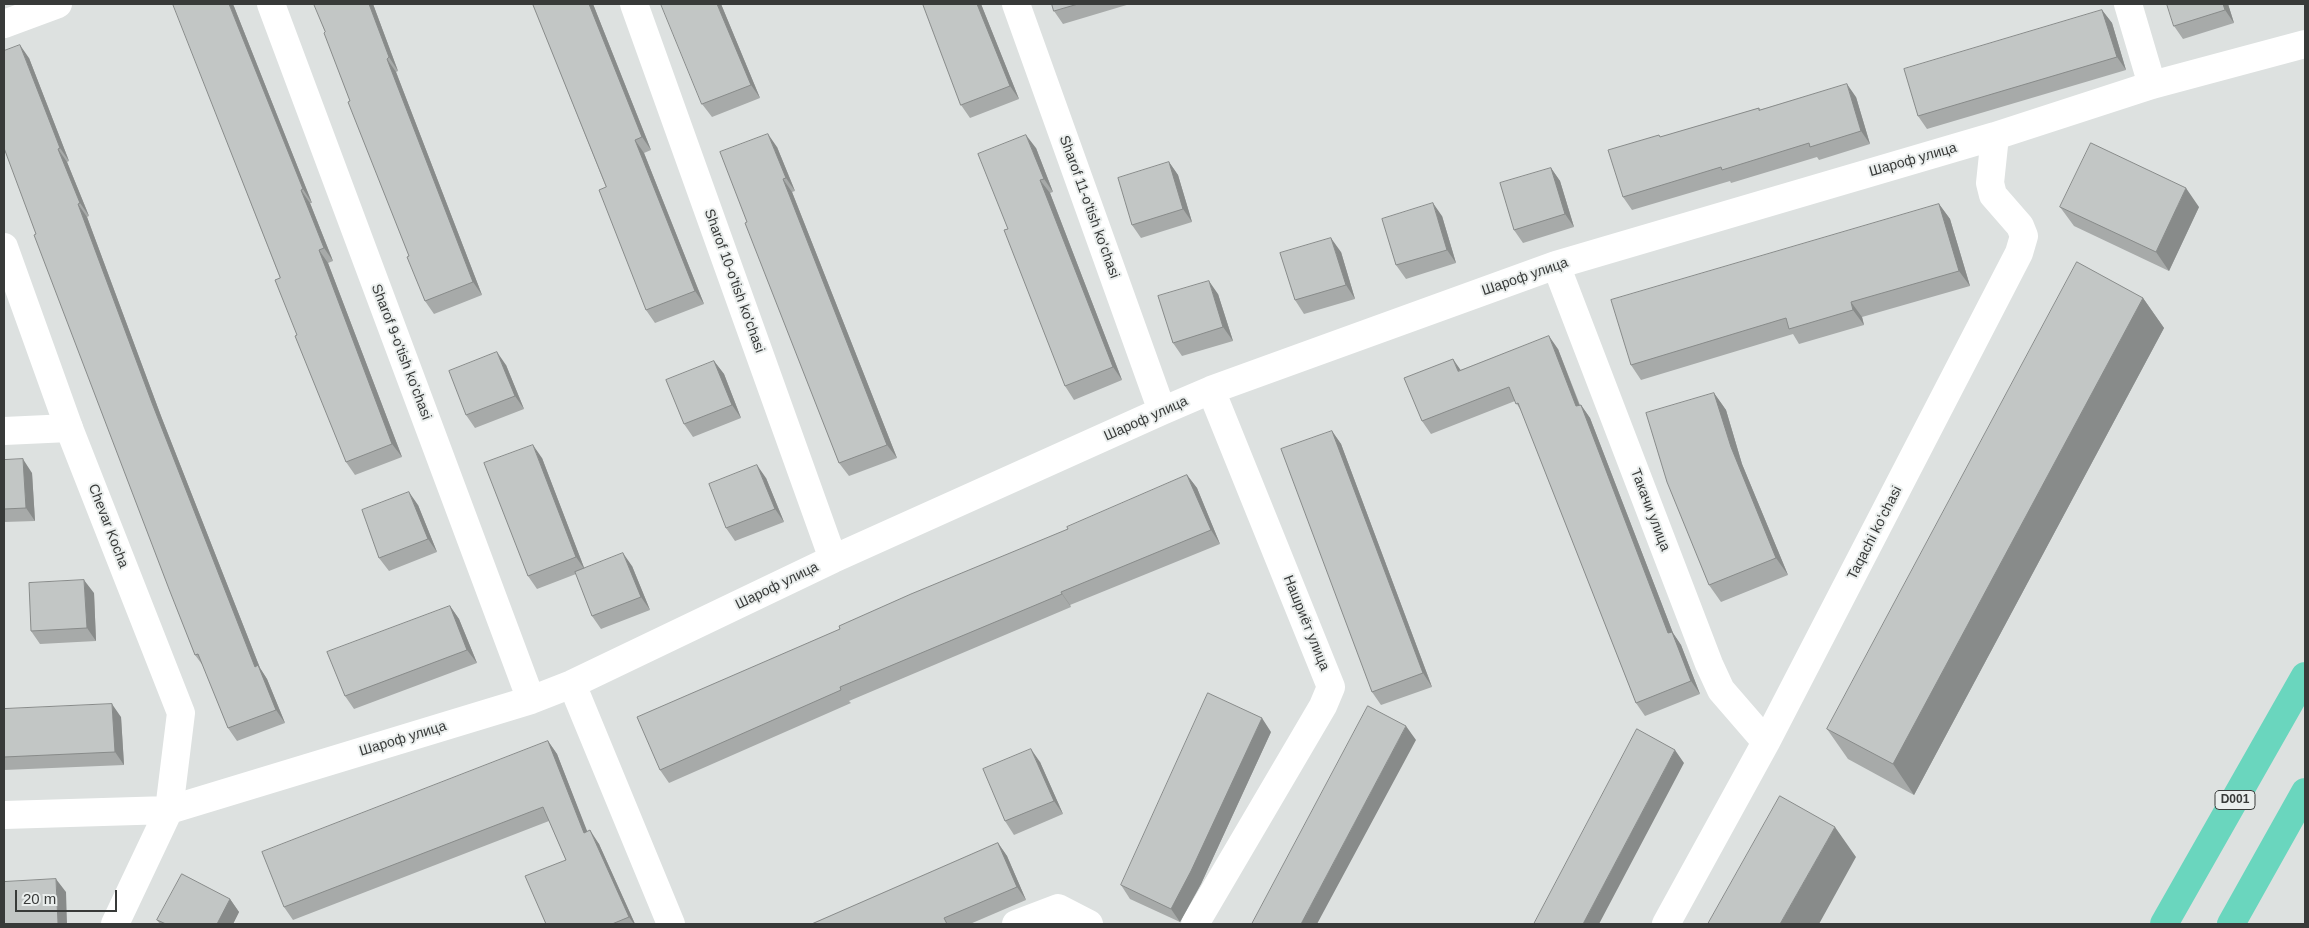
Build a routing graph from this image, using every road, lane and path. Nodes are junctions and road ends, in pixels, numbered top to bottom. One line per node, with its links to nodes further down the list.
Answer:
1 (58, 4): 6 (street)
2 (271, 4): 19 (street, Sharof 9-o'tish ko'chasi)
3 (634, 4): 16 (street, Sharof 10-o'tish ko'chasi)
4 (1016, 4): 13 (street, Sharof 11-o'tish ko'chasi)
5 (2128, 4): 8 (street)
6 (4, 24)
7 (2305, 44): 8 (street, Шароф улица)
8 (2152, 85): 9 (street, Шароф улица)
9 (1994, 136): 11 (street, Шароф улица); 20 (street, Taqachi koʻchasi)
10 (4, 247): 14 (street, Chevar Kocha)
11 (1556, 265): 12 (street, Шароф улица); 20 (street, Такачи улица)
12 (1212, 390): 13 (street, Шароф улица); 28 (street, Нашриёт улица)
13 (1162, 411): 16 (street, Шароф улица)
14 (69, 428): 15 (street); 22 (street, Chevar Kocha)
15 (4, 431)
16 (833, 559): 18 (street, Шароф улица)
17 (2305, 676): 30 (highway, D001)
18 (572, 684): 19 (street, Шароф улица); 25 (street)
19 (531, 700): 22 (street, Шароф улица)
20 (1766, 742): 29 (street, Taqachi koʻchasi)
21 (2305, 792): 31 (highway)
22 (169, 810): 23 (street, Шароф улица); 24 (street, Chevar Kocha)
23 (4, 814)
24 (115, 924)
25 (672, 924)
26 (1016, 924): 27 (street)
27 (1089, 924)
28 (1196, 924)
29 (1666, 924)
30 (2164, 924)
31 (2231, 924)

